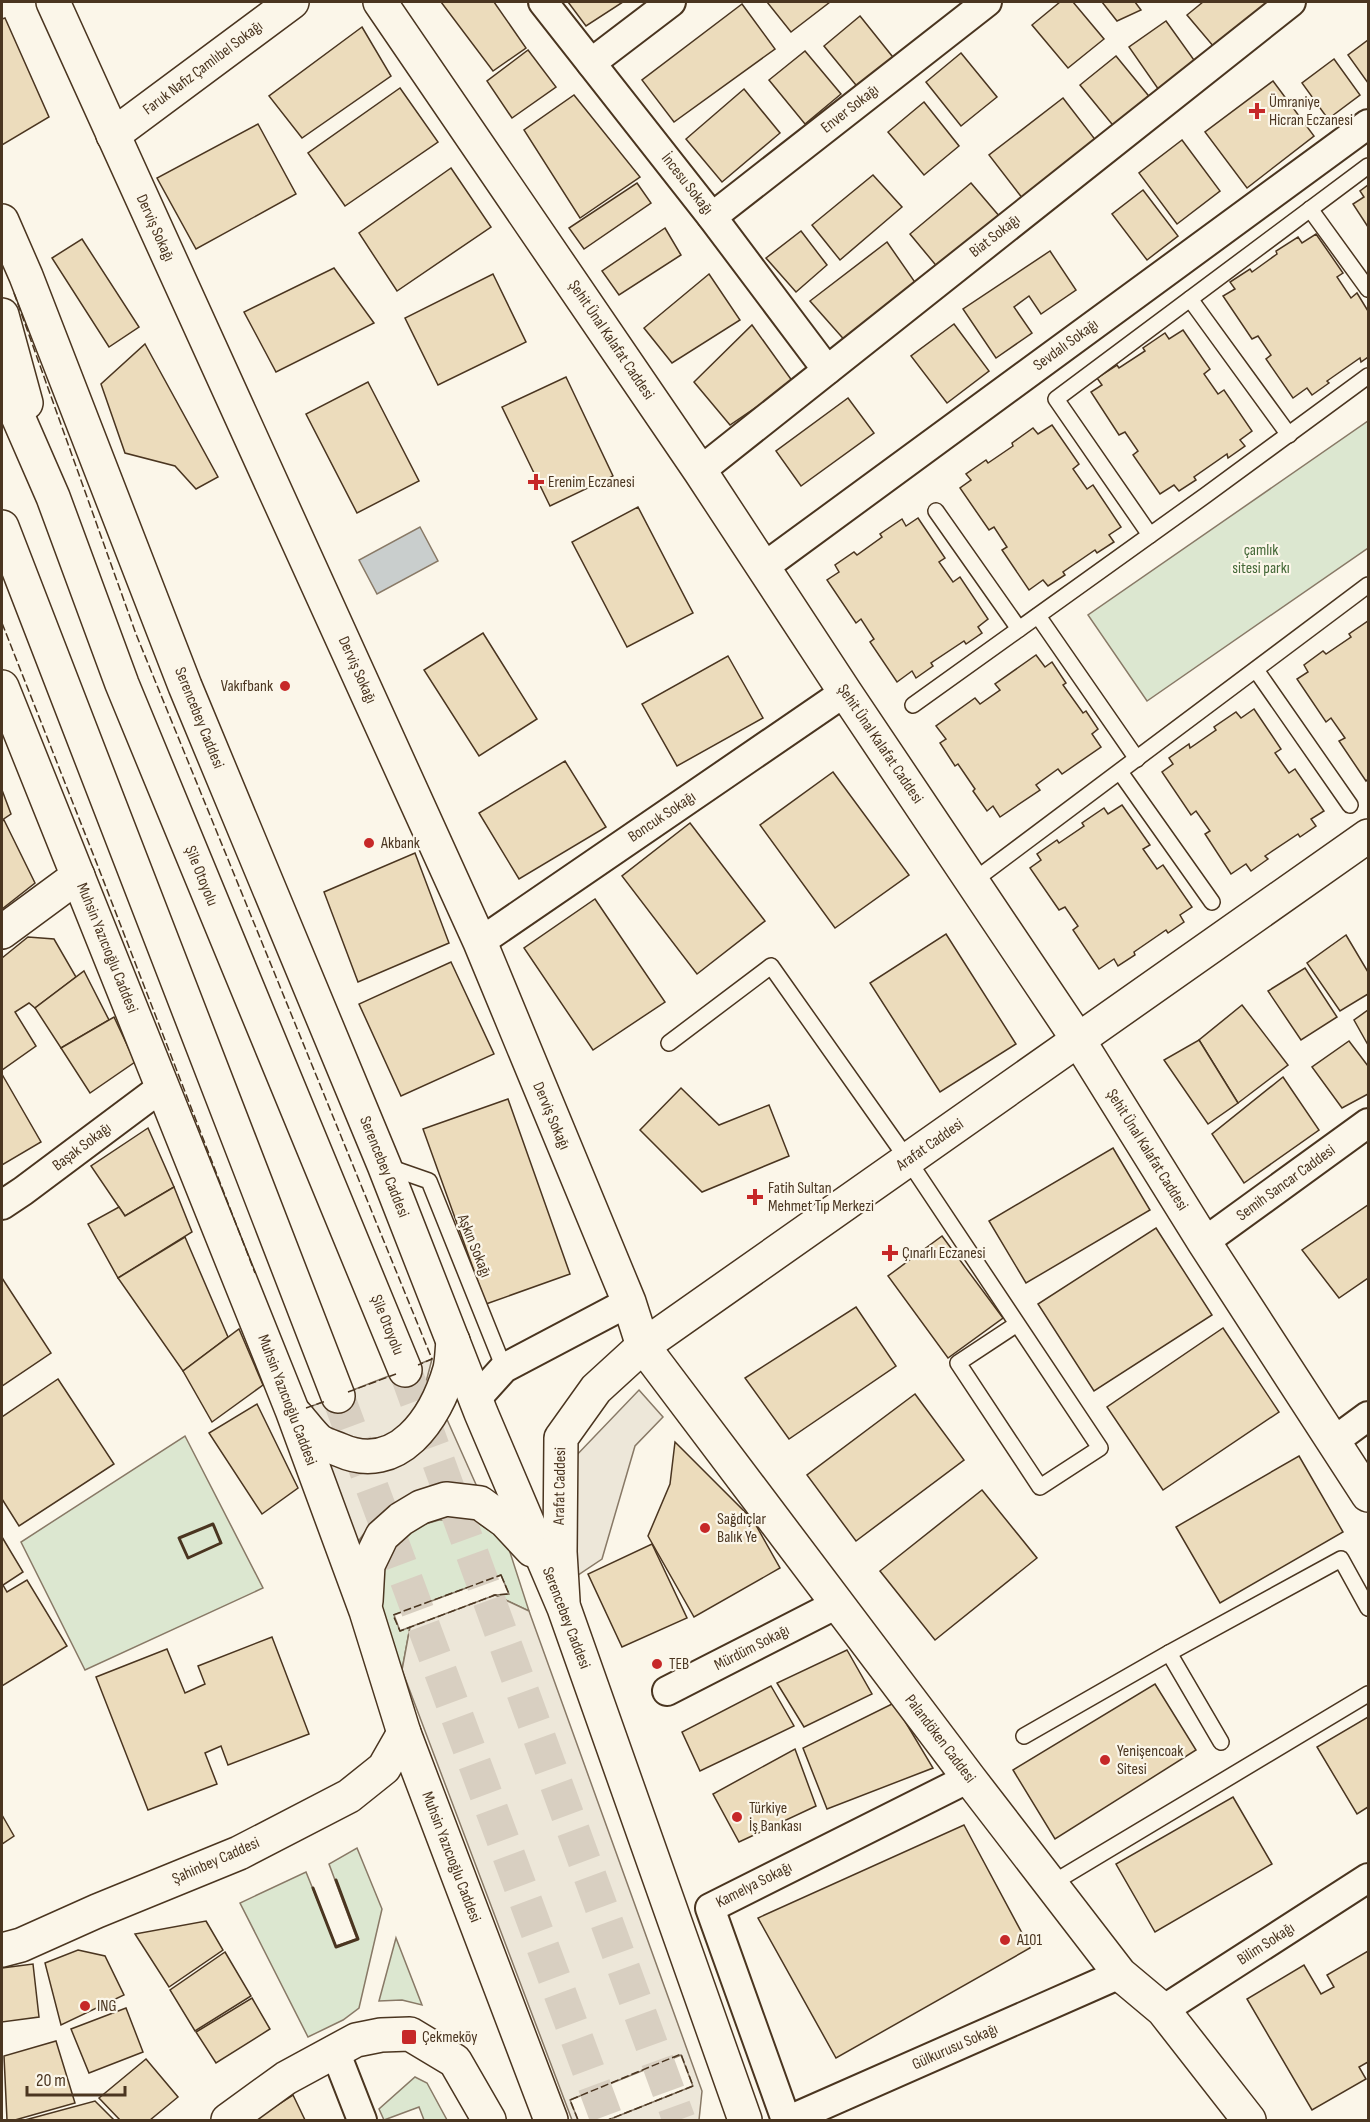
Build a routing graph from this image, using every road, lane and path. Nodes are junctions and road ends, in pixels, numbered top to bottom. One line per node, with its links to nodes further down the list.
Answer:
1 (52, 2): 10 (main road, Derviş Sokağı)
2 (292, 2): 10 (main road, Faruk Nafiz Çamlıbel Sokağı)
3 (380, 2): 22 (main road, Şehit Ünal Kalafat Caddesi)
4 (543, 2): 8 (street, İncesu Sokağı)
5 (671, 2): 8 (street)
6 (987, 2): 13 (street, Enver Sokağı)
7 (1291, 2): 18 (street, Biat Sokağı)
8 (591, 63): 13 (street, İncesu Sokağı)
9 (1368, 124): 27 (street, Sevdalı Sokağı)
10 (113, 135): 43 (main road, Derviş Sokağı)
11 (1368, 166): 12 (lane)
12 (1310, 209): 15 (lane); 16 (lane)
13 (712, 217): 18 (street, İncesu Sokağı)
14 (2, 221): 49 (main road, Serencebey Caddesi)
15 (1368, 289)
16 (1190, 299): 21 (lane); 26 (lane)
17 (2, 315): 23 (main road)
18 (827, 370): 22 (street, Biat Sokağı)
19 (1368, 376): 21 (lane)
20 (2, 380): 23 (main road, Şile Otoyolu)
21 (1289, 435): 26 (lane)
22 (700, 471): 27 (main road, Şehit Ünal Kalafat Caddesi)
23 (53, 497): 57 (main road, Şile Otoyolu)
24 (936, 511): 30 (lane)
25 (2, 527): 58 (main road)
26 (1150, 535): 29 (lane)
27 (764, 567): 33 (main road, Şehit Ünal Kalafat Caddesi)
28 (1368, 585): 31 (lane)
29 (1038, 616): 30 (lane); 35 (lane)
30 (1019, 629): 34 (lane)
31 (1256, 670): 35 (lane); 37 (lane)
32 (2, 687): 39 (main road, Muhsin Yazıcıoğlu Caddesi)
33 (845, 692): 40 (main road, Şehit Ünal Kalafat Caddesi); 43 (street, Boncuk Sokağı)
34 (913, 705)
35 (1137, 759): 36 (lane)
36 (1120, 772): 40 (lane); 41 (lane)
37 (1350, 805)
38 (1368, 836): 44 (main road, Arafat Caddesi)
39 (78, 876): 42 (main road); 46 (main road, Muhsin Yazıcıoğlu Caddesi)
40 (972, 882): 44 (main road, Şehit Ünal Kalafat Caddesi)
41 (1212, 902)
42 (2, 932)
43 (480, 942): 52 (main road, Derviş Sokağı)
44 (1078, 1041): 48 (main road, Arafat Caddesi); 51 (main road, Şehit Ünal Kalafat Caddesi)
45 (669, 1043): 48 (lane)
46 (162, 1087): 50 (street, Başak Sokağı); 60 (main road, Muhsin Yazıcıoğlu Caddesi)
47 (1368, 1123): 51 (street, Semih Sancar Caddesi)
48 (909, 1160): 53 (lane); 55 (main road, Arafat Caddesi)
49 (384, 1165): 54 (main road, Serencebey Caddesi); 56 (lane, Aşkın Sokağı)
50 (2, 1205)
51 (1204, 1242): 62 (main road, Şehit Ünal Kalafat Caddesi)
52 (629, 1302): 55 (main road, Derviş Sokağı); 56 (street)
53 (1017, 1323): 53 (lane)
54 (453, 1341): 59 (main road, Serencebey Caddesi); 60 (main road)
55 (643, 1346): 65 (main road, Palandöken Caddesi); 66 (main road, Arafat Caddesi)
56 (504, 1368): 59 (street)
57 (405, 1370)
58 (338, 1396)
59 (476, 1399): 64 (main road, Serencebey Caddesi)
60 (292, 1410): 68 (main road, Muhsin Yazıcıoğlu Caddesi)
61 (1368, 1416): 62 (street)
62 (1334, 1441): 63 (main road, Şehit Ünal Kalafat Caddesi)
63 (1368, 1495)
64 (548, 1570): 66 (main road, Serencebey Caddesi); 68 (main road)
65 (837, 1604): 70 (street, Mürdüm Sokağı); 75 (main road, Palandöken Caddesi)
66 (564, 1608): 82 (main road, Serencebey Caddesi)
67 (1368, 1608): 69 (lane)
68 (366, 1611): 72 (main road, Muhsin Yazıcıoğlu Caddesi)
69 (1169, 1653): 73 (lane); 74 (lane)
70 (667, 1691)
71 (1368, 1695): 77 (lane)
72 (404, 1733): 78 (main road, Şahinbey Caddesi); 86 (main road, Muhsin Yazıcıoğlu Caddesi)
73 (1024, 1736)
74 (1221, 1742)
75 (969, 1778): 77 (main road, Palandöken Caddesi); 89 (street, Kamelya Sokağı)
76 (1368, 1878): 80 (street, Bilim Sokağı)
77 (1052, 1884): 79 (main road, Palandöken Caddesi)
78 (2, 1950)
79 (1120, 1974): 80 (main road, Palandöken Caddesi); 89 (street, Gülkurusu Sokağı)
80 (1163, 2010): 90 (main road, Palandöken Caddesi)
81 (335, 2050): 83 (main road); 84 (street); 85 (main road)
82 (732, 2086): 87 (main road); 88 (main road, Serencebey Caddesi)
83 (228, 2121)
84 (362, 2121)
85 (489, 2121)
86 (551, 2121)
87 (718, 2121)
88 (745, 2121)
89 (787, 2121)
90 (1250, 2121)

